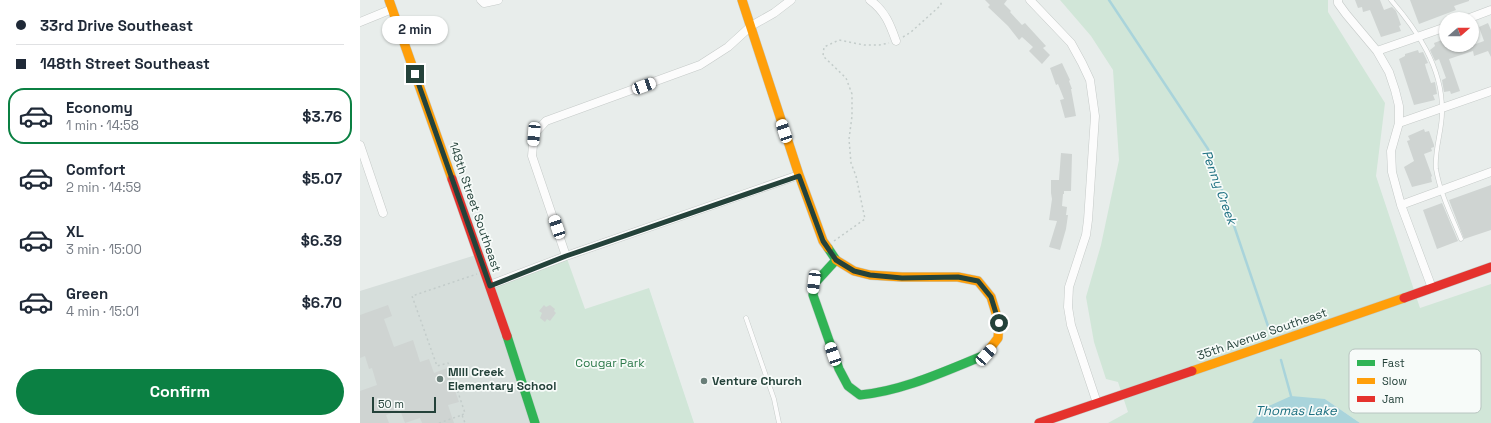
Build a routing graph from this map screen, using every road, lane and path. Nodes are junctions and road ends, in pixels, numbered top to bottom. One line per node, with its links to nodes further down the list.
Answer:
1 (498, 0): 9 (street)
2 (742, 0): 14 (street)
3 (792, 0): 14 (street)
4 (870, 0): 17 (street)
5 (941, 0): 17 (path)
6 (1030, 0): 38 (street)
7 (1338, 0): 18 (street)
8 (1391, 0): 16 (lane)
9 (482, 2)
10 (391, 4): 13 (street); 34 (street, 148th Street Southeast)
11 (1491, 10): 12 (street)
12 (1479, 14)
13 (360, 22)
14 (750, 26): 25 (street); 31 (street)
15 (1439, 29): 16 (street)
16 (1419, 36): 18 (street); 20 (lane)
17 (896, 41): 30 (path)
18 (1377, 51): 21 (street)
19 (1491, 91): 20 (street)
20 (1442, 108): 21 (street); 26 (lane)
21 (1399, 123): 27 (street)
22 (360, 145): 23 (street)
23 (363, 165): 28 (street)
24 (1491, 172): 26 (street)
25 (799, 176): 30 (street); 31 (street)
26 (1442, 190): 27 (street); 29 (lane)
27 (1401, 205): 36 (street)
28 (383, 213)
29 (1461, 239)
30 (827, 246): 32 (street)
31 (566, 256): 35 (street)
32 (836, 260): 32 (street)
33 (1491, 267): 36 (street, 35th Avenue Southeast)
34 (486, 274): 35 (street, 148th Street Southeast); 39 (path)
35 (490, 286): 42 (street, 148th Street Southeast)
36 (1432, 288): 38 (street, 35th Avenue Southeast)
37 (746, 318): 43 (lane)
38 (1097, 404): 44 (street, 35th Avenue Southeast)
39 (462, 415): 40 (path); 41 (path)
40 (439, 423)
41 (465, 423)
42 (535, 423)
43 (779, 423)
44 (1039, 423)

